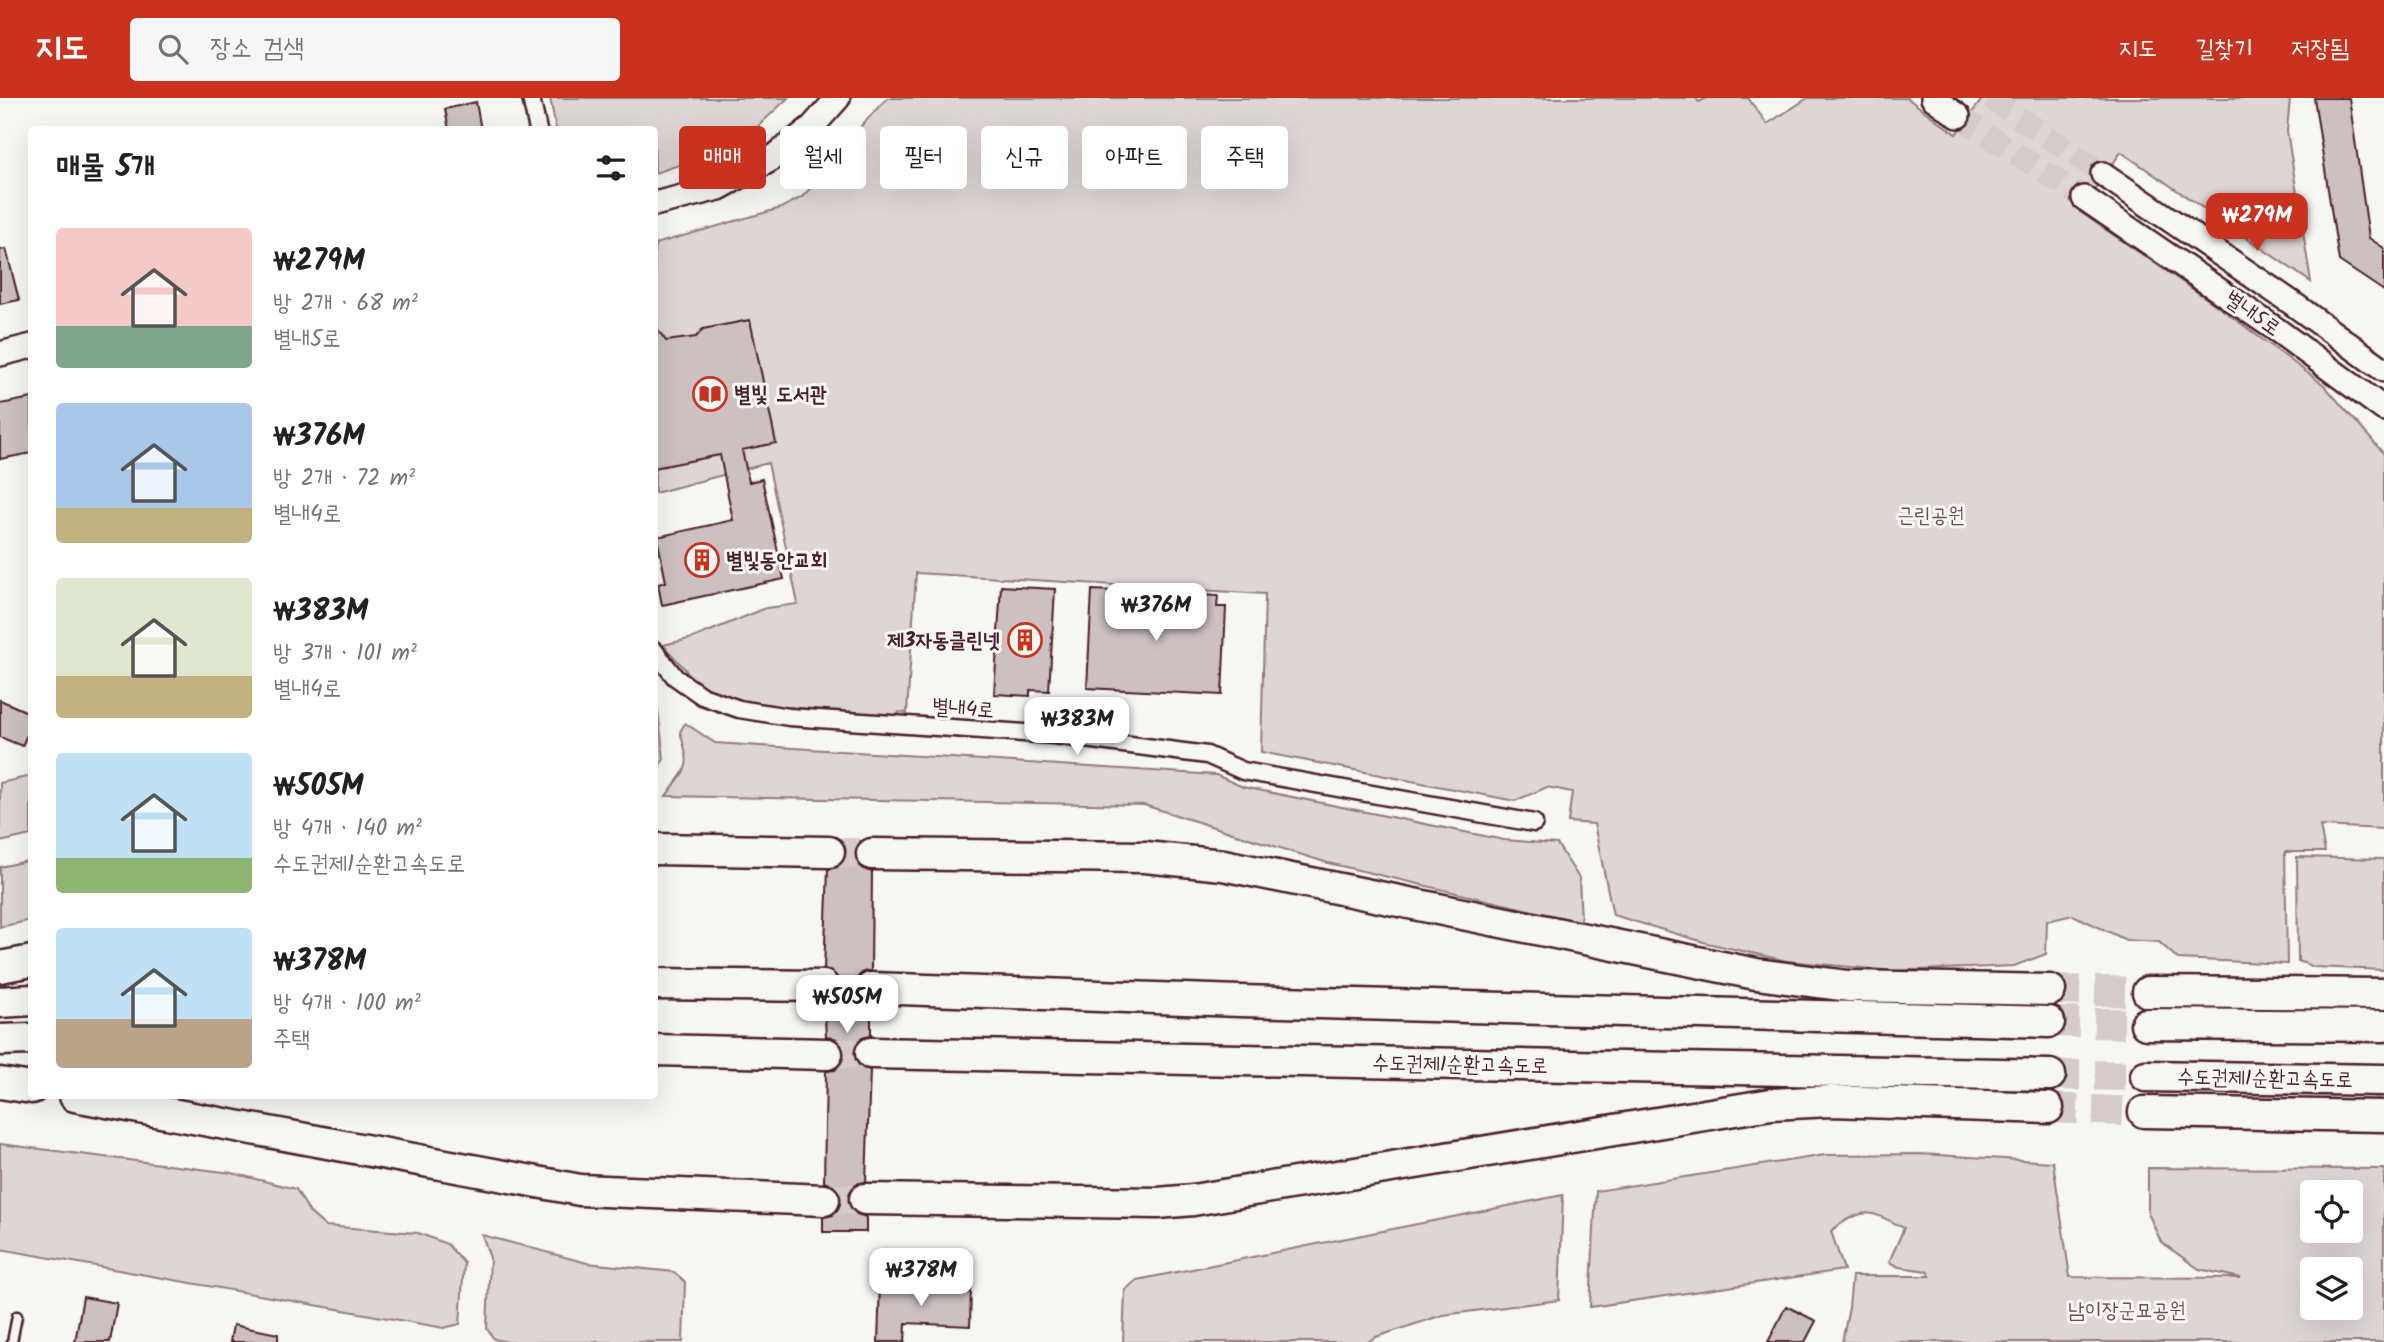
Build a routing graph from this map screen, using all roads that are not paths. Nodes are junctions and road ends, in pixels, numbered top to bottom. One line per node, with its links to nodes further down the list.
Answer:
1 (531, 98): 5 (street)
2 (838, 98): 8 (street)
3 (1933, 98): 4 (street)
4 (1958, 116)
5 (537, 126)
6 (2103, 174): 11 (street, 별내5로)
7 (2084, 198): 12 (street, 별내5로)
8 (658, 203)
9 (28, 347): 10 (street)
10 (0, 354)
11 (2384, 370)
12 (2384, 408)
13 (658, 655): 14 (street, 별내4로)
14 (1534, 823)
15 (658, 849): 16 (highway)
16 (829, 852)
17 (873, 854): 23 (highway)
18 (28, 962): 19 (highway)
19 (0, 967)
20 (658, 984): 21 (highway)
21 (823, 986)
22 (871, 988): 28 (highway)
23 (2050, 990)
24 (2148, 992): 25 (highway)
25 (2384, 995)
26 (28, 1000): 27 (highway)
27 (0, 1002)
28 (2049, 1022)
29 (2146, 1024): 30 (highway)
30 (2384, 1026)
31 (28, 1039): 32 (highway)
32 (0, 1040)
33 (658, 1050): 34 (highway)
34 (827, 1054)
35 (871, 1054): 36 (highway, 수도권제1순환고속도로)
36 (2050, 1075)
37 (2146, 1076): 38 (highway, 수도권제1순환고속도로)
38 (2384, 1080)
39 (0, 1083): 40 (highway)
40 (28, 1087)
41 (91, 1099): 46 (highway)
42 (2048, 1108): 45 (highway)
43 (2144, 1112): 44 (highway)
44 (2384, 1116)
45 (865, 1199)
46 (824, 1200)
47 (17, 1316): 48 (lane)
48 (12, 1342)

